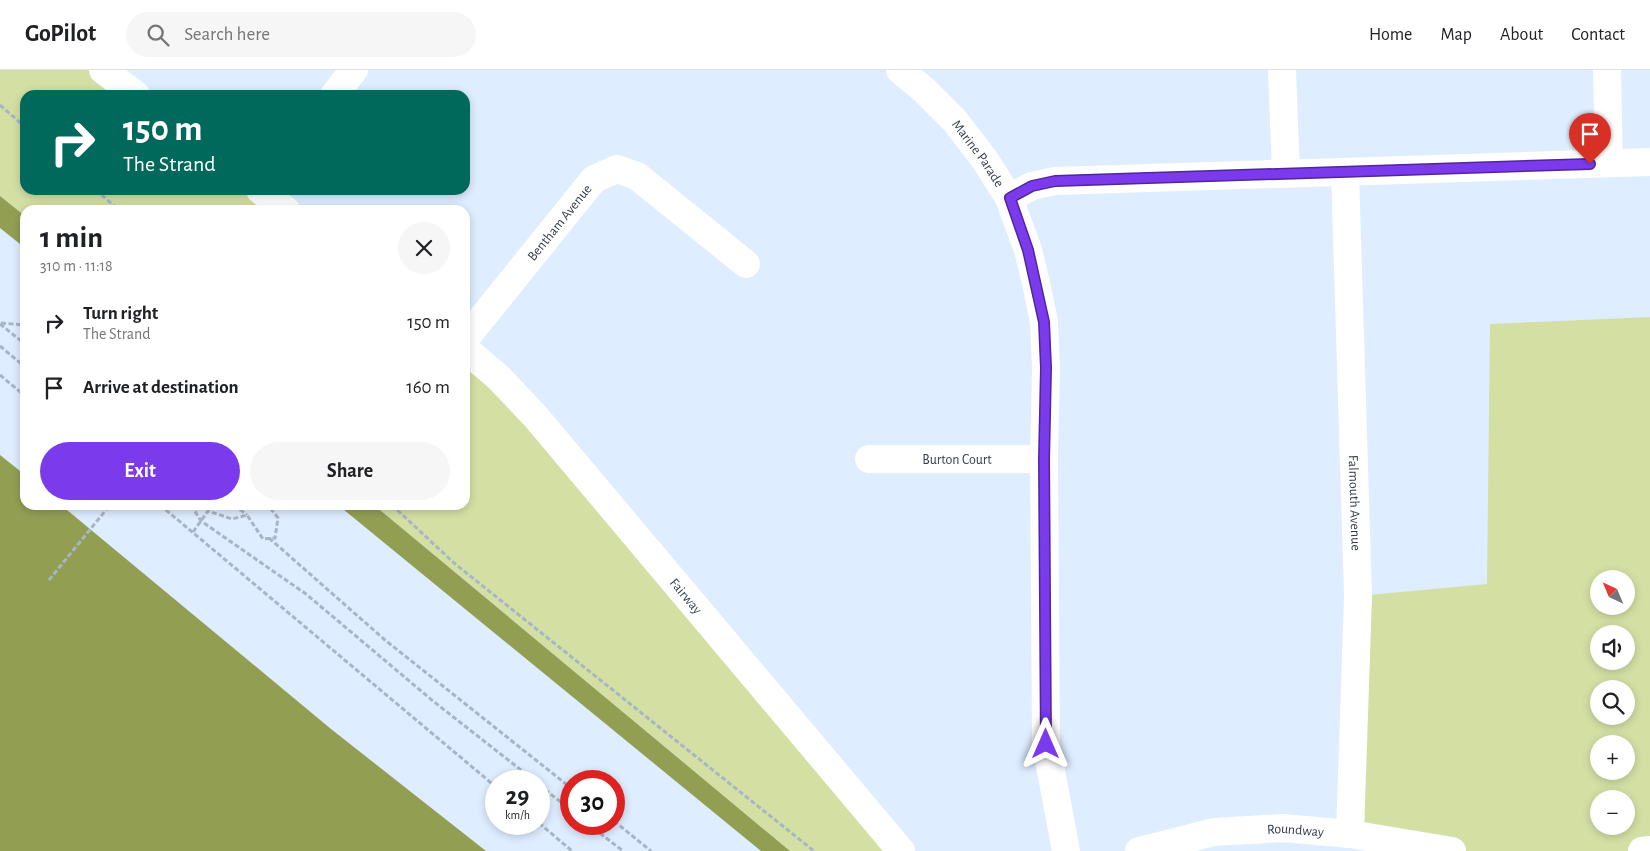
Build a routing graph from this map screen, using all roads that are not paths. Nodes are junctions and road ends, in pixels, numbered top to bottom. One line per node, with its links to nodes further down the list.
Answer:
1 (103, 70): 6 (street)
2 (354, 70): 7 (street)
3 (900, 70): 13 (street, Marine Parade)
4 (1282, 70): 11 (street)
5 (1607, 70): 9 (street)
6 (129, 90)
7 (338, 90)
8 (1650, 162): 9 (street)
9 (1609, 163): 10 (street)
10 (1345, 172): 11 (street); 20 (street, Falmouth Avenue)
11 (1286, 174): 13 (street)
12 (267, 195): 14 (street)
13 (1010, 198): 19 (street, Marine Parade)
14 (280, 205)
15 (746, 264): 16 (street, Bentham Avenue)
16 (470, 333)
17 (470, 353): 22 (street, Fairway)
18 (869, 459): 19 (street, Burton Court)
19 (1044, 459): 23 (street, Marine Parade)
20 (1350, 834): 24 (street, Roundway); 25 (street, Roundway)
21 (1650, 850): 26 (street)
22 (901, 851)
23 (1066, 851)
24 (1139, 851)
25 (1452, 851)
26 (1642, 851)

